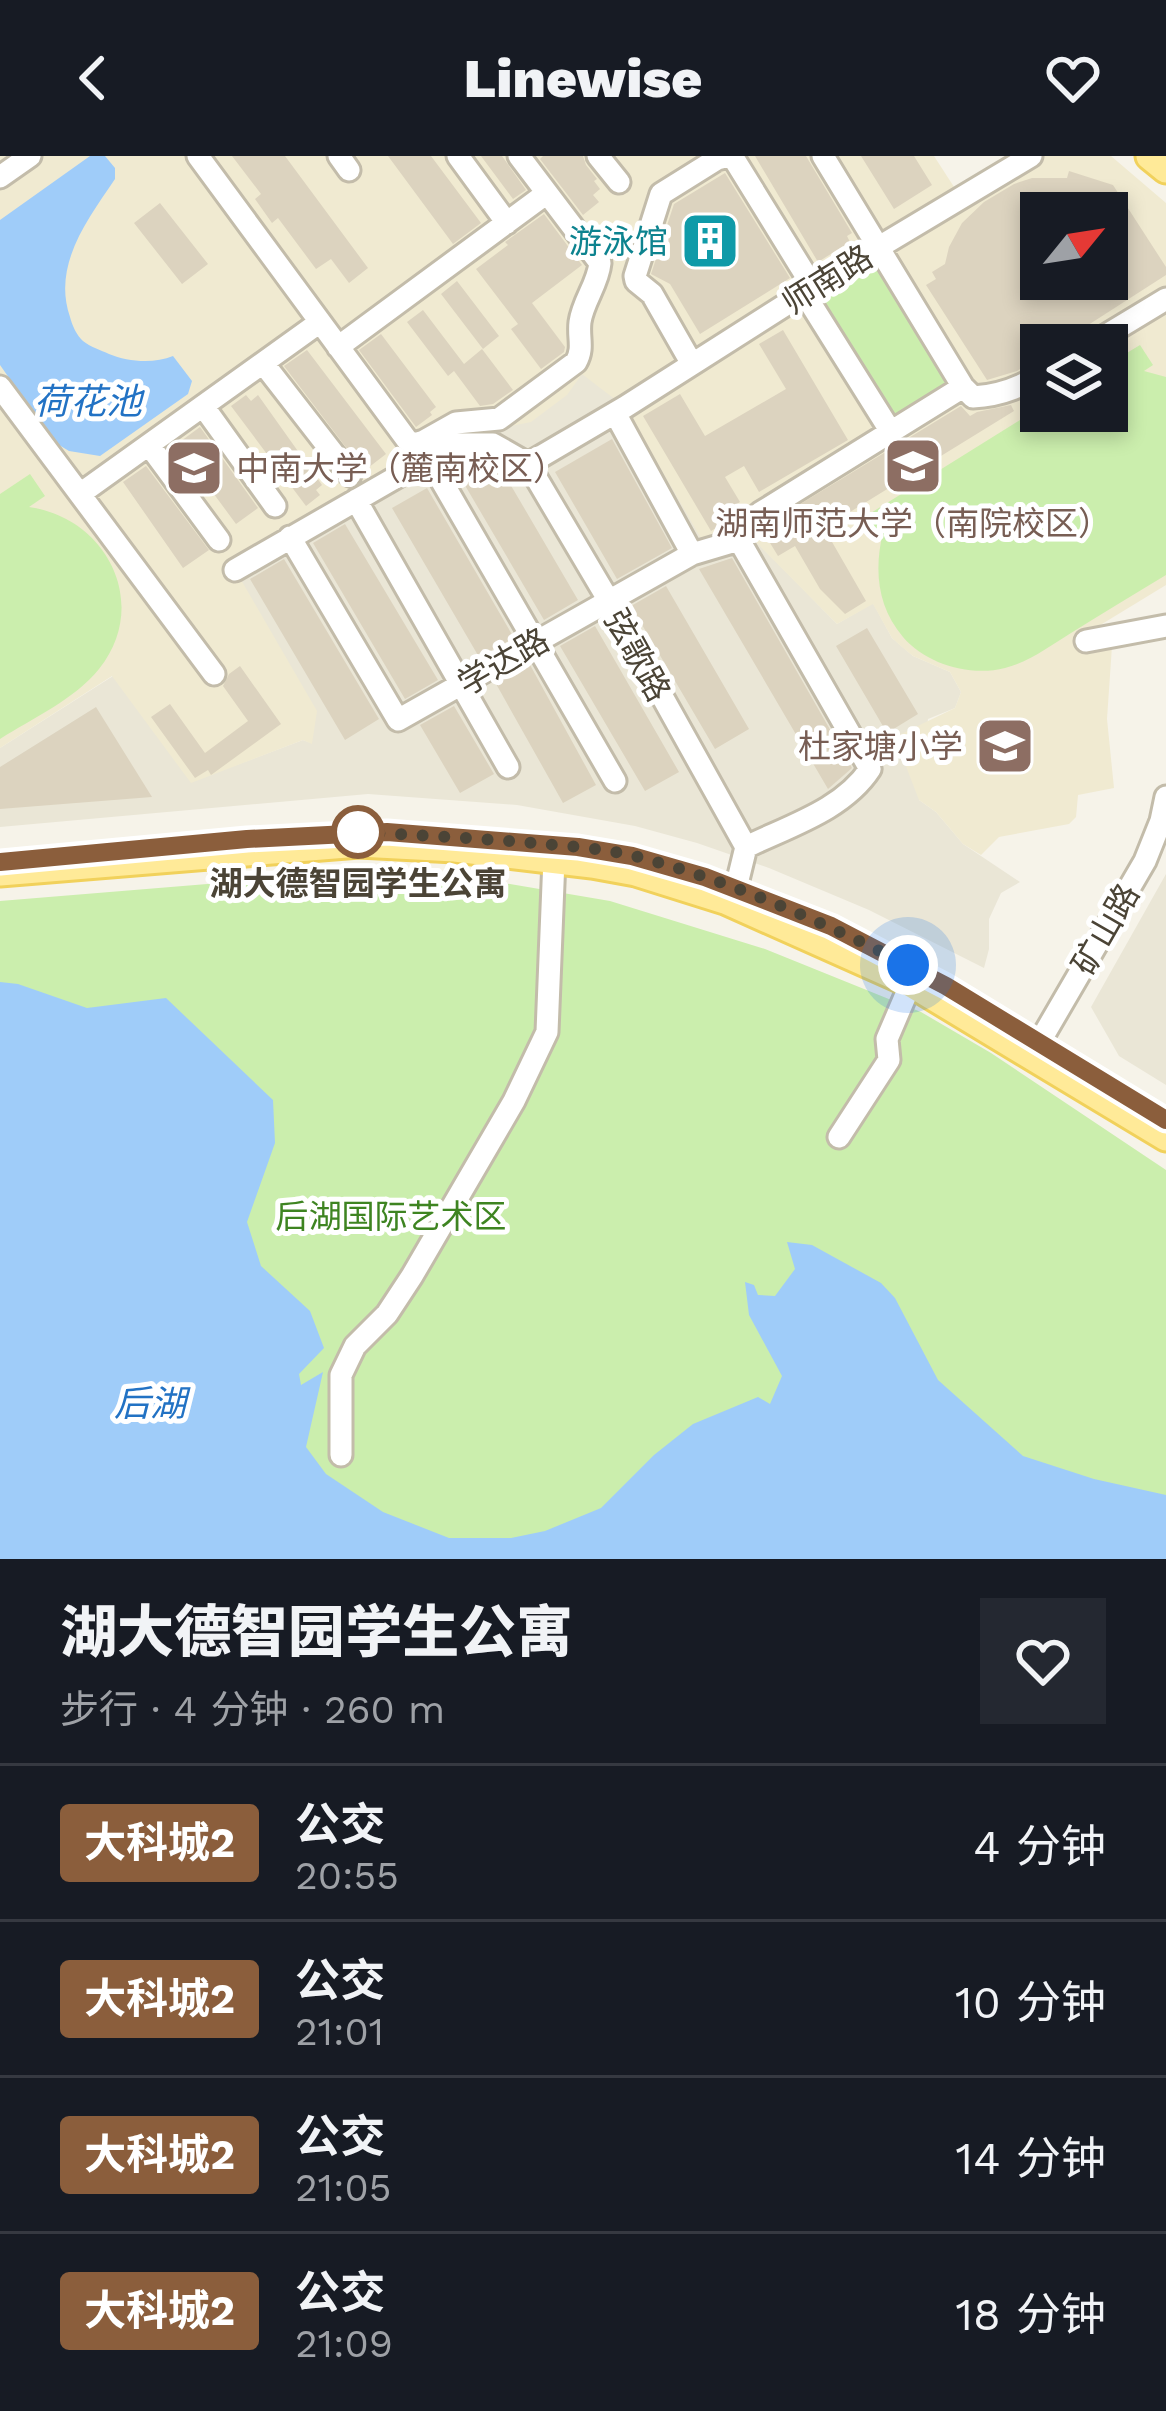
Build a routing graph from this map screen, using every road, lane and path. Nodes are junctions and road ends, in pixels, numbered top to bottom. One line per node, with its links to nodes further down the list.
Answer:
1 (198, 156): 15 (street)
2 (458, 156): 11 (street)
3 (598, 156): 9 (street)
4 (823, 156): 12 (street)
5 (1030, 156): 12 (street, 师南路)
6 (1150, 156): 8 (main road)
7 (524, 158): 10 (street)
8 (1166, 169)
9 (619, 182)
10 (548, 193): 11 (street); 17 (street)
11 (507, 223): 17 (street)
12 (877, 248): 13 (street, 师南路); 21 (street)
13 (808, 286): 18 (street, 师南路); 18 (street); 25 (street)
14 (1166, 298): 16 (street)
15 (320, 322): 17 (street); 19 (street)
16 (1124, 324)
17 (338, 347)
18 (689, 358): 24 (street, 师南路)
19 (263, 363): 23 (street); 29 (street)
20 (1020, 386): 21 (street)
21 (963, 387): 25 (street)
22 (0, 388): 30 (street)
23 (202, 406): 26 (street); 32 (street)
24 (620, 410): 28 (street, 师南路); 36 (street)
25 (891, 432): 33 (street)
26 (149, 445): 30 (street); 35 (street)
27 (429, 459): 28 (street); 31 (street); 41 (street)
28 (528, 464): 38 (street, 弦歌路)
29 (350, 475)
30 (80, 494): 42 (street)
31 (356, 500): 34 (street); 43 (street)
32 (275, 506)
33 (760, 513)
34 (290, 537): 37 (street); 43 (street, 学达路)
35 (219, 540)
36 (692, 554): 38 (street, 学达路); 48 (street, 学达路)
37 (235, 570)
38 (609, 601): 41 (street, 学达路); 48 (street, 弦歌路)
39 (1166, 626): 40 (street)
40 (1086, 640)
41 (536, 643): 43 (street, 学达路); 45 (street)
42 (214, 674)
43 (462, 685): 44 (street)
44 (508, 767)
45 (615, 781)
46 (1166, 797): 54 (street, 矿山路)
47 (1166, 832): 54 (street, 矿山路)
48 (746, 848): 52 (street)
49 (554, 859): 51 (main road); 53 (main road); 58 (street)
50 (0, 862): 52 (main road)
51 (0, 872)
52 (736, 888): 54 (main road)
53 (911, 983): 54 (main road); 56 (street)
54 (1040, 1051): 55 (main road); 57 (main road)
55 (1166, 1120)
56 (839, 1137)
57 (1166, 1137)
58 (341, 1455)

